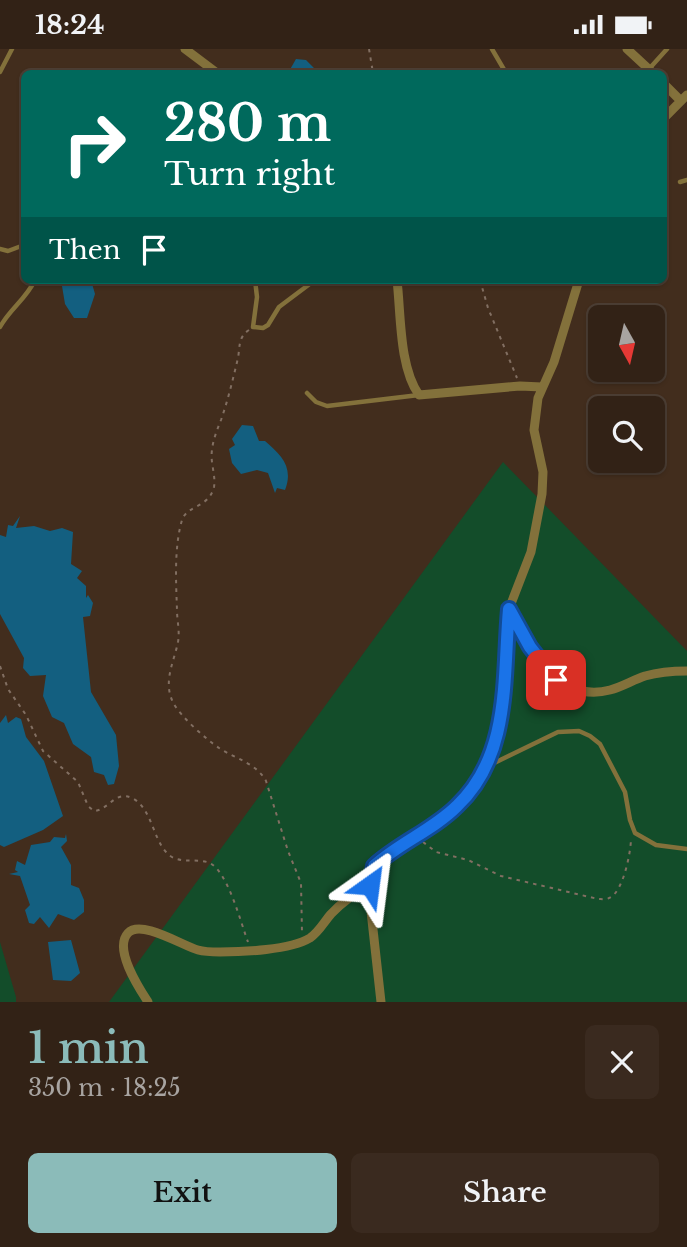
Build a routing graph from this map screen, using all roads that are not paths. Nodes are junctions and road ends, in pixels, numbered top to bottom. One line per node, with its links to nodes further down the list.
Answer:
1 (12, 49): 10 (lane)
2 (185, 49): 6 (street)
3 (492, 49): 7 (lane)
4 (627, 49): 8 (street)
5 (667, 49): 9 (lane)
6 (213, 70)
7 (504, 70)
8 (650, 70)
9 (652, 70)
10 (0, 72)
11 (667, 86): 12 (street)
12 (684, 98): 13 (street)
13 (667, 115)
14 (687, 180): 15 (lane)
15 (680, 182)
16 (21, 246): 17 (lane)
17 (0, 249)
18 (33, 284): 23 (lane)
19 (256, 284): 20 (lane)
20 (310, 284)
21 (397, 284): 26 (street)
22 (578, 284): 24 (street)
23 (0, 327)
24 (542, 387): 26 (street); 27 (street)
25 (307, 393): 26 (lane)
26 (419, 395)
27 (509, 609): 28 (street); 29 (street)
28 (687, 671)
29 (487, 767): 30 (lane); 31 (street)
30 (687, 849)
31 (370, 885): 32 (street); 33 (street)
32 (148, 1002)
33 (381, 1002)

